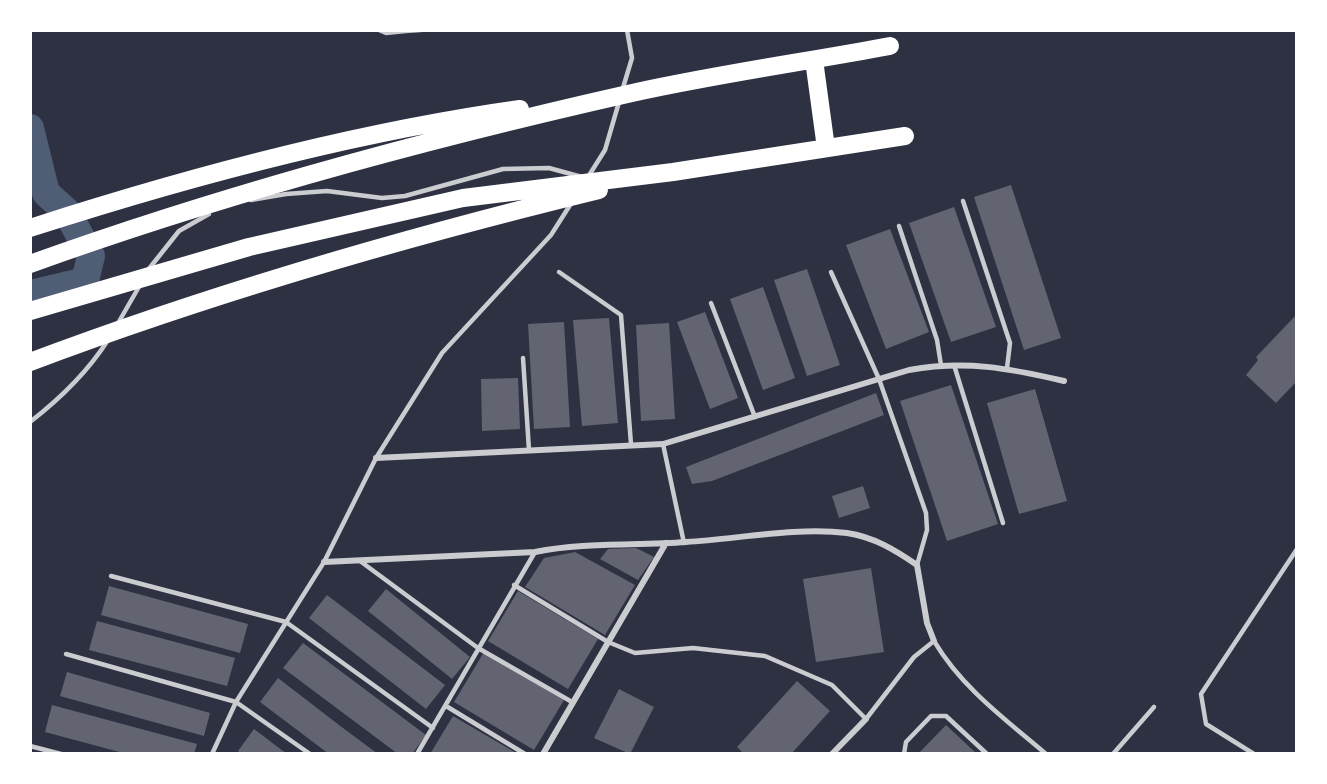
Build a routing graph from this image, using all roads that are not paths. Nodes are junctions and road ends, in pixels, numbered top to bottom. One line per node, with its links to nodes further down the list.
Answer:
1 (379, 30): 4 (lane)
2 (421, 30): 4 (lane)
3 (627, 30): 11 (lane)
4 (404, 31)
5 (890, 46): 6 (highway)
6 (814, 60): 7 (highway); 9 (highway)
7 (634, 93): 16 (highway); 17 (highway)
8 (905, 136): 9 (highway)
9 (826, 147): 10 (highway)
10 (673, 172): 18 (highway); 22 (highway)
11 (587, 178): 13 (lane); 36 (lane)
12 (963, 201): 28 (lane)
13 (242, 202)
14 (213, 212): 32 (lane)
15 (899, 226): 27 (lane)
16 (30, 228)
17 (30, 264)
18 (304, 269): 23 (highway); 25 (highway)
19 (559, 272): 33 (lane)
20 (831, 272): 29 (lane)
21 (711, 303): 31 (lane)
22 (30, 311)
23 (30, 350)
24 (522, 358): 35 (lane)
25 (30, 362)
26 (954, 364): 27 (street); 28 (street); 37 (lane)
27 (941, 365): 29 (street)
28 (1007, 368): 30 (street)
29 (879, 379): 31 (street); 44 (lane)
30 (1064, 381)
31 (755, 417): 34 (street)
32 (30, 422)
33 (631, 444): 34 (street); 35 (street)
34 (663, 444): 39 (lane)
35 (529, 450): 36 (street)
36 (376, 458): 43 (lane)
37 (1003, 523)
38 (666, 543): 39 (street); 41 (street); 49 (street)
39 (684, 543): 44 (street)
40 (1297, 549): 70 (lane)
41 (535, 552): 42 (street); 46 (lane)
42 (359, 561): 43 (street); 50 (lane)
43 (324, 562): 47 (lane)
44 (917, 565): 48 (street)
45 (111, 576): 47 (lane)
46 (514, 585): 49 (lane); 50 (lane)
47 (286, 622): 52 (lane); 57 (lane)
48 (934, 641): 56 (lane); 68 (lane)
49 (608, 642): 53 (street); 56 (lane)
50 (478, 648): 53 (lane); 54 (lane)
51 (66, 654): 52 (lane)
52 (236, 702): 60 (lane); 61 (lane)
53 (572, 702): 64 (street)
54 (446, 706): 57 (lane); 63 (lane)
55 (1154, 707): 69 (lane)
56 (866, 718): 65 (street)
57 (433, 728): 62 (lane)
58 (30, 746): 59 (lane)
59 (61, 754)
60 (212, 754)
61 (310, 754)
62 (417, 754)
63 (525, 754)
64 (543, 754)
65 (832, 754)
66 (904, 754): 67 (lane)
67 (987, 754)
68 (1046, 754)
69 (1113, 754)
70 (1254, 754)

